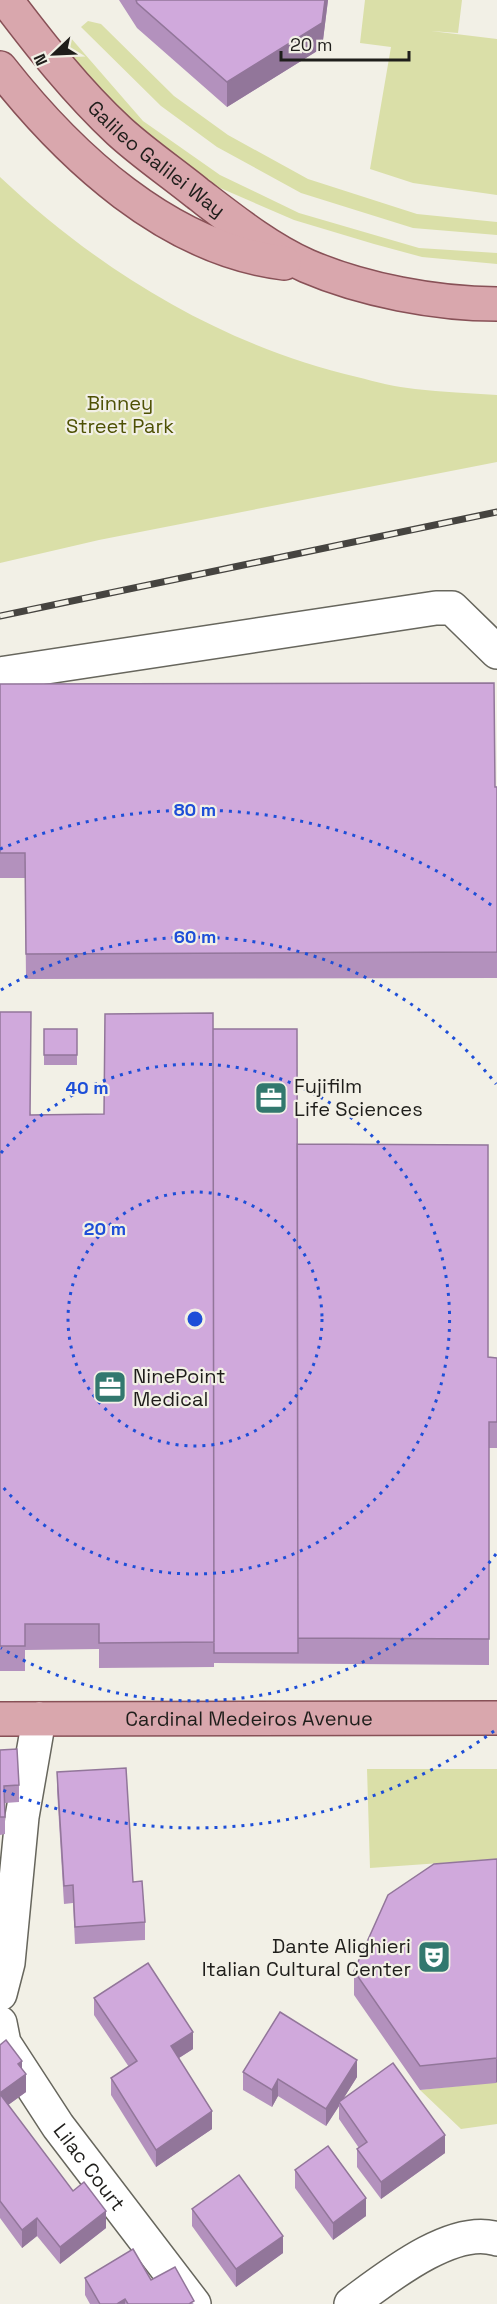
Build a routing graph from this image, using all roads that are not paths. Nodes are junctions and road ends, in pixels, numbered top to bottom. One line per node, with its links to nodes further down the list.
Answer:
1 (6, 0): 3 (main road, Galileo Galilei Way)
2 (0, 68): 3 (main road, Galileo Galilei Way)
3 (306, 266): 4 (main road, Galileo Galilei Way)
4 (497, 304)
5 (497, 652): 6 (street)
6 (0, 674)
7 (497, 1718): 9 (main road, Cardinal Medeiros Avenue)
8 (0, 1719): 9 (main road, Cardinal Medeiros Avenue)
9 (39, 1719): 10 (street)
10 (0, 1994)
11 (0, 2023): 13 (street, Lilac Court)
12 (497, 2239): 14 (street)
13 (194, 2304)
14 (351, 2304)

